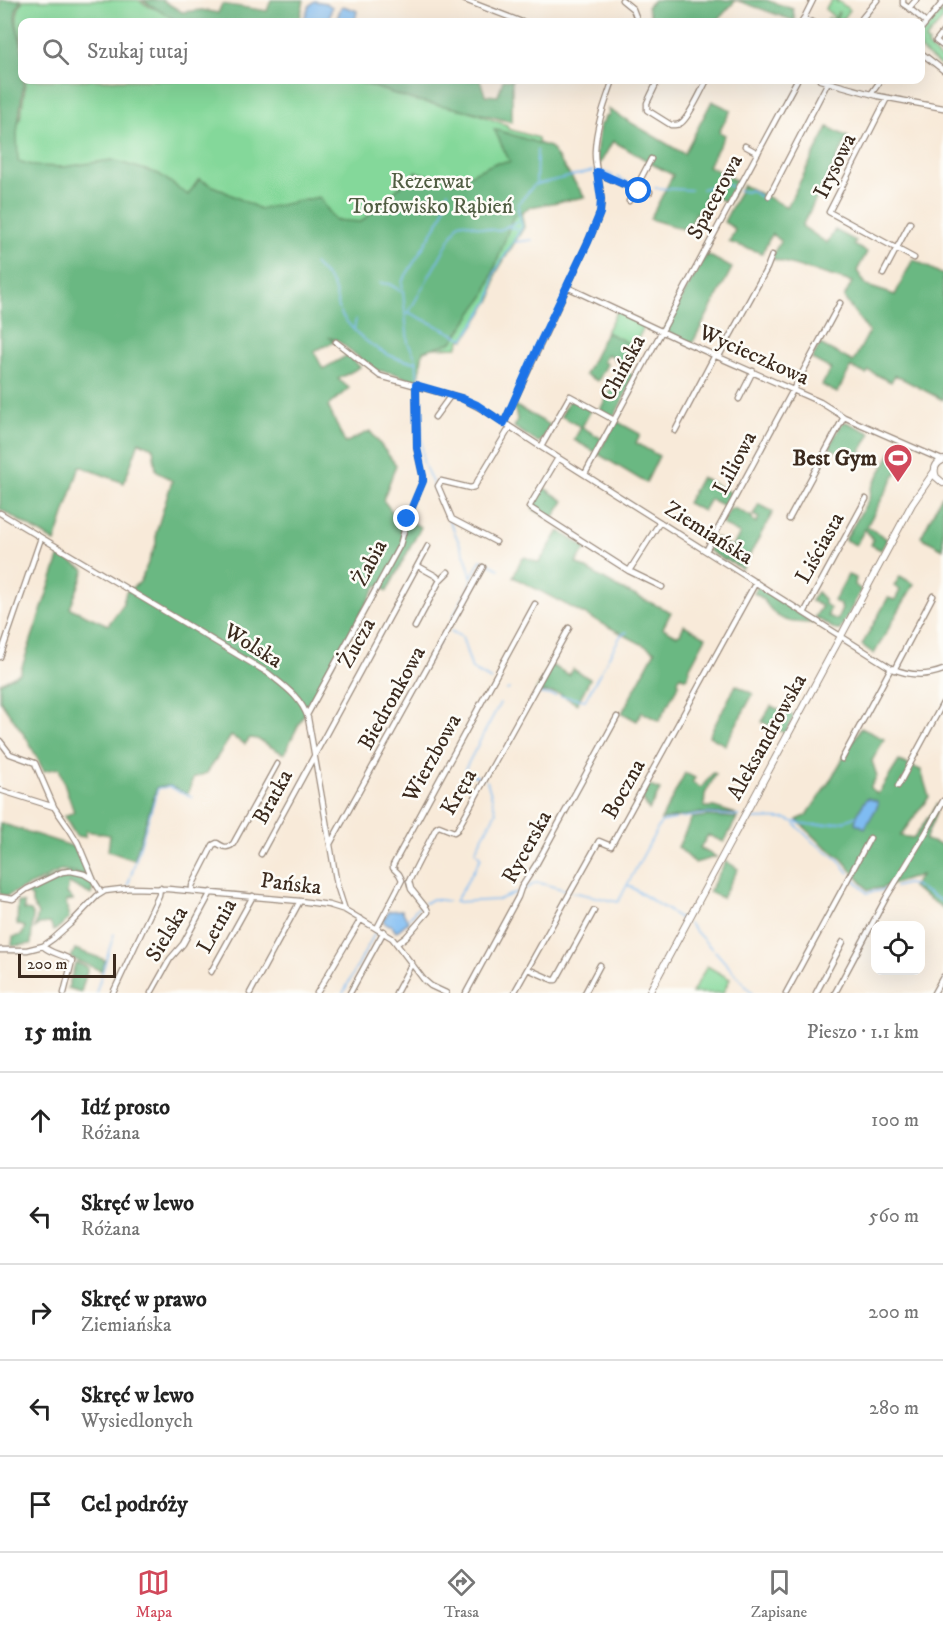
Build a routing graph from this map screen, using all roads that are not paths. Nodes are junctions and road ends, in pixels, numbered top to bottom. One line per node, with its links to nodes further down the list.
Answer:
1 (465, 0): 9 (street)
2 (622, 0): 10 (street)
3 (813, 0): 11 (street)
4 (878, 0): 12 (street)
5 (903, 0): 8 (street)
6 (915, 0): 8 (street)
7 (943, 2): 14 (street)
8 (909, 8): 13 (street)
9 (512, 18)
10 (636, 18)
11 (804, 18)
12 (862, 18)
13 (921, 18)
14 (926, 22)
15 (943, 32): 16 (street)
16 (943, 46)
17 (925, 55): 18 (street)
18 (943, 70)
19 (611, 84): 32 (street)
20 (656, 84): 21 (street)
21 (705, 84)
22 (795, 84): 30 (street, Spacerowa)
23 (831, 84): 35 (street)
24 (838, 84): 26 (street)
25 (877, 84): 26 (street)
26 (871, 94): 27 (street)
27 (887, 98): 28 (street); 38 (street, Irysowa)
28 (943, 108)
29 (745, 146): 30 (street)
30 (758, 153): 44 (street, Spacerowa)
31 (651, 159): 33 (street)
32 (597, 172): 33 (street); 42 (street)
33 (634, 189): 34 (street); 36 (street)
34 (650, 192)
35 (769, 196)
36 (628, 201)
37 (910, 223): 38 (street)
38 (896, 248): 40 (street, Irysowa); 41 (street)
39 (772, 255): 46 (street)
40 (914, 258)
41 (883, 273)
42 (567, 287): 44 (street, Wycieczkowa); 55 (street)
43 (840, 303): 49 (street, Liliowa)
44 (662, 331): 46 (street, Wycieczkowa); 54 (street, Chińska)
45 (336, 342): 48 (street, Ziemiańska)
46 (717, 356): 47 (street, Wycieczkowa); 57 (street)
47 (753, 372): 49 (street, Wycieczkowa); 51 (street)
48 (416, 385): 50 (street, Ziemiańska); 91 (street, Żabia)
49 (792, 390): 53 (street, Wycieczkowa); 73 (street, Liliowa)
50 (451, 395): 52 (street); 55 (street, Ziemiańska)
51 (739, 399)
52 (435, 417)
53 (844, 417): 59 (street, Wycieczkowa); 68 (street)
54 (614, 420): 58 (street, Chińska); 63 (street, Chińska)
55 (504, 423): 56 (street, Ziemiańska)
56 (510, 427): 58 (street, Ziemiańska); 71 (street)
57 (675, 431)
58 (541, 447): 60 (street, Ziemiańska)
59 (926, 454): 61 (street, Wycieczkowa); 62 (street, Wycieczkowa)
60 (558, 458): 63 (street, Ziemiańska); 76 (street)
61 (943, 460): 62 (main road, Aleksandrowska)
62 (935, 469): 64 (main road); 65 (main road, Aleksandrowska)
63 (585, 474): 69 (street, Ziemiańska)
64 (942, 483): 65 (main road, Aleksandrowska)
65 (916, 498): 86 (main road, Aleksandrowska)
66 (866, 499): 83 (street, Liściasta)
67 (0, 513): 70 (street, Wolska)
68 (789, 519)
69 (660, 522): 73 (street, Ziemiańska); 76 (street)
70 (41, 538): 87 (street); 91 (street, Wolska)
71 (496, 542)
72 (428, 546): 74 (street, Żucza)
73 (706, 551): 79 (street, Ziemiańska)
74 (418, 566): 78 (street); 94 (street, Żucza)
75 (483, 567): 102 (street, Biedronkowa)
76 (629, 571): 80 (street)
77 (448, 572): 78 (street)
78 (440, 580): 84 (street)
79 (756, 582): 83 (street, Ziemiańska); 123 (street, Boczna)
80 (662, 587)
81 (933, 596): 88 (street)
82 (535, 604): 115 (street, Wierzbowa)
83 (804, 613): 86 (street, Ziemiańska)
84 (415, 627)
85 (569, 628): 118 (street, Kręta)
86 (841, 637): 88 (street, Ziemiańska); 137 (main road, Aleksandrowska)
87 (0, 657)
88 (893, 669): 89 (street); 95 (street)
89 (943, 670)
90 (943, 703): 97 (street)
91 (307, 715): 94 (street, Wolska)
92 (617, 717): 134 (street, Rycerska)
93 (0, 741): 100 (street)
94 (314, 756): 102 (street, Wolska); 103 (street, Bratka)
95 (842, 759)
96 (277, 764): 106 (street)
97 (898, 786)
98 (0, 790): 100 (street)
99 (943, 801): 140 (street)
100 (54, 807): 104 (street)
101 (870, 838): 138 (street)
102 (330, 844): 112 (street, Wolska)
103 (261, 854)
104 (94, 880): 107 (street); 110 (street)
105 (160, 888): 106 (street, Pańska); 107 (street, Pańska); 127 (street)
106 (192, 891): 108 (street, Pańska)
107 (101, 892): 119 (street)
108 (211, 892): 109 (street, Pańska); 128 (street, Sielska)
109 (253, 896): 111 (street, Pańska); 124 (street, Letnia)
110 (0, 897)
111 (300, 901): 112 (street, Pańska); 129 (street)
112 (345, 910): 114 (street, Pańska)
113 (594, 911): 123 (street)
114 (361, 919): 115 (street, Pańska); 130 (street)
115 (377, 928): 116 (street, Pańska)
116 (384, 932): 118 (street, Pańska); 131 (street)
117 (843, 942): 139 (street)
118 (398, 943): 121 (street, Pańska)
119 (44, 946): 120 (street); 126 (street)
120 (0, 950)
121 (412, 963): 132 (street); 133 (street, Pańska)
122 (600, 965): 136 (street)
123 (528, 969): 135 (street, Boczna)
124 (211, 972)
125 (943, 977): 141 (street)
126 (64, 993)
127 (112, 993)
128 (151, 993)
129 (250, 993)
130 (317, 993)
131 (350, 993)
132 (396, 993)
133 (446, 993)
134 (466, 993)
135 (514, 993)
136 (585, 993)
137 (649, 993)
138 (786, 993)
139 (816, 993)
140 (835, 993)
141 (934, 993)

